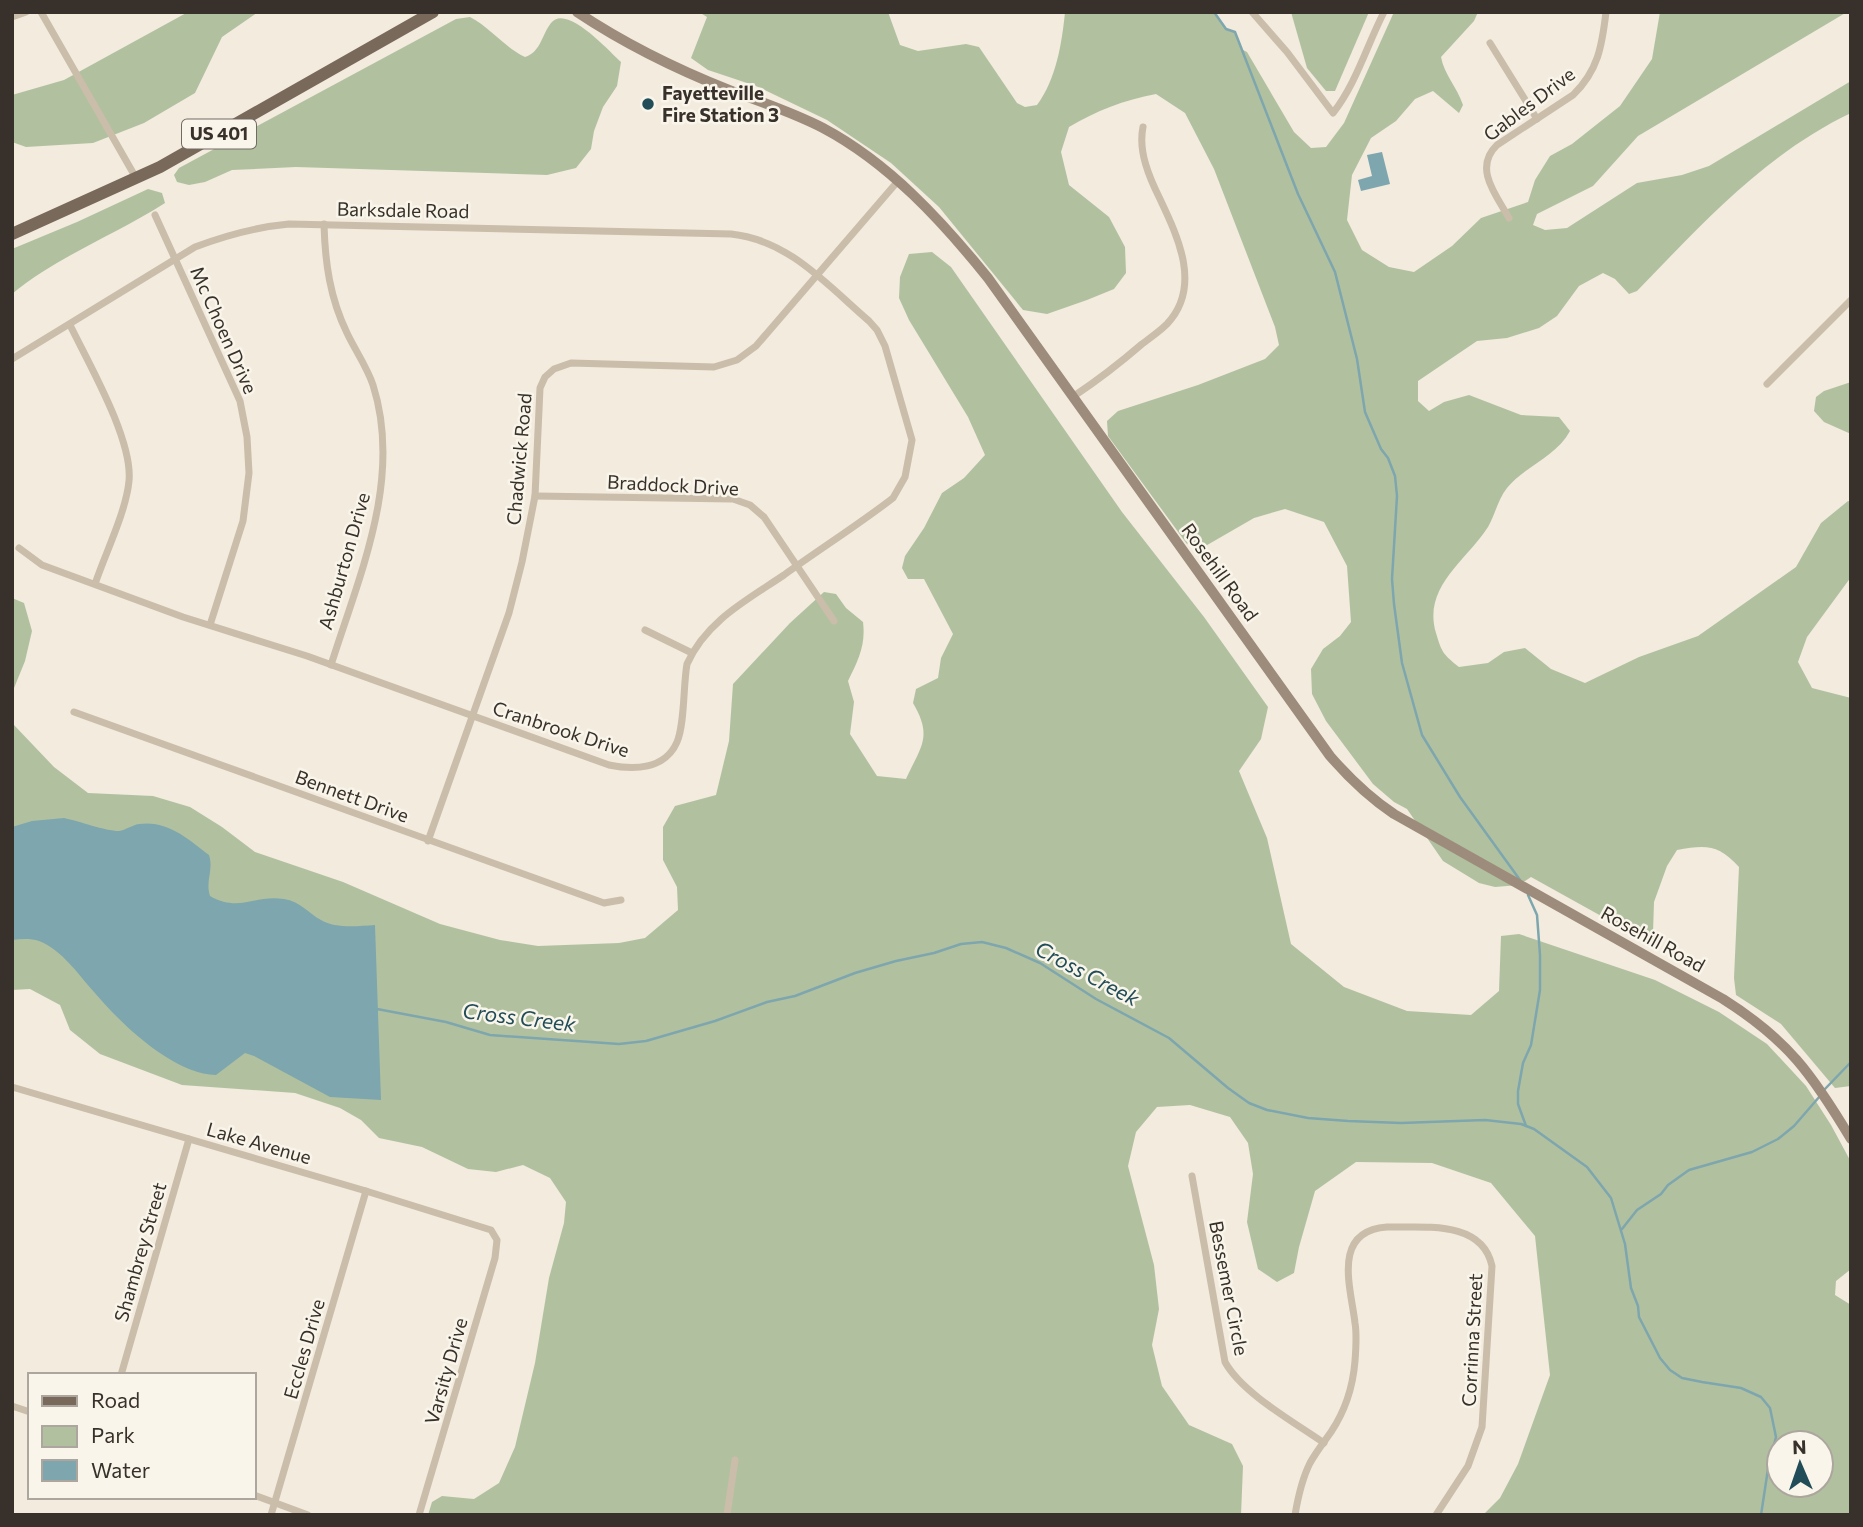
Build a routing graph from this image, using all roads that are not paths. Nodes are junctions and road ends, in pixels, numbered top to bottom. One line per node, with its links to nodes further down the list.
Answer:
1 (26, 12): 8 (street)
2 (41, 12): 12 (street)
3 (433, 12): 12 (main road, US 401)
4 (577, 12): 13 (main road, Rosehill Road)
5 (1252, 12): 6 (street)
6 (1384, 12)
7 (1606, 12): 10 (street, Gables Drive)
8 (12, 16)
9 (1490, 43): 10 (street)
10 (1537, 120): 15 (street, Gables Drive)
11 (1143, 127): 24 (street)
12 (136, 178): 17 (main road, US 401)
13 (898, 181): 19 (street, Chadwick Road); 24 (main road, Rosehill Road)
14 (155, 215): 18 (street, Mc Choen Drive)
15 (1509, 218)
16 (324, 224): 18 (street, Barksdale Road); 19 (street, Barksdale Road); 33 (street, Ashburton Drive)
17 (12, 234)
18 (174, 259): 21 (street, Barksdale Road); 30 (street, Mc Choen Drive)
19 (816, 275): 25 (street, Chadwick Road); 27 (street, Cranbrook Drive)
20 (1851, 300): 23 (street)
21 (70, 325): 22 (street, Barksdale Road); 28 (street)
22 (12, 359)
23 (1767, 384)
24 (1073, 396): 40 (main road, Rosehill Road)
25 (535, 496): 27 (street, Braddock Drive); 35 (street, Chadwick Road)
26 (19, 548): 28 (street, Cranbrook Drive)
27 (797, 566): 29 (street, Braddock Drive); 32 (street, Cranbrook Drive)
28 (94, 584): 30 (street, Cranbrook Drive)
29 (834, 621)
30 (210, 625): 33 (street, Cranbrook Drive)
31 (645, 630): 32 (street)
32 (692, 653): 35 (street, Cranbrook Drive)
33 (331, 665): 35 (street, Cranbrook Drive)
34 (74, 712): 36 (street, Bennett Drive)
35 (473, 716): 36 (street, Chadwick Road)
36 (428, 841): 37 (street, Bennett Drive)
37 (621, 900)
38 (12, 1087): 39 (street, Lake Avenue)
39 (188, 1139): 42 (street, Lake Avenue); 44 (street, Shambrey Street)
40 (1851, 1139)
41 (1192, 1176): 45 (street, Bessemer Circle)
42 (366, 1191): 43 (street, Lake Avenue); 48 (street, Eccles Drive)
43 (495, 1235): 51 (street, Varsity Drive)
44 (122, 1373)
45 (1324, 1443): 53 (street, Corrinna Street); 54 (street, Corrinna Street)
46 (735, 1460): 52 (street)
47 (256, 1495): 48 (street)
48 (276, 1503): 49 (street, Eccles Drive); 50 (street)
49 (271, 1515)
50 (308, 1515)
51 (419, 1515)
52 (727, 1515)
53 (1295, 1515)
54 (1436, 1515)

